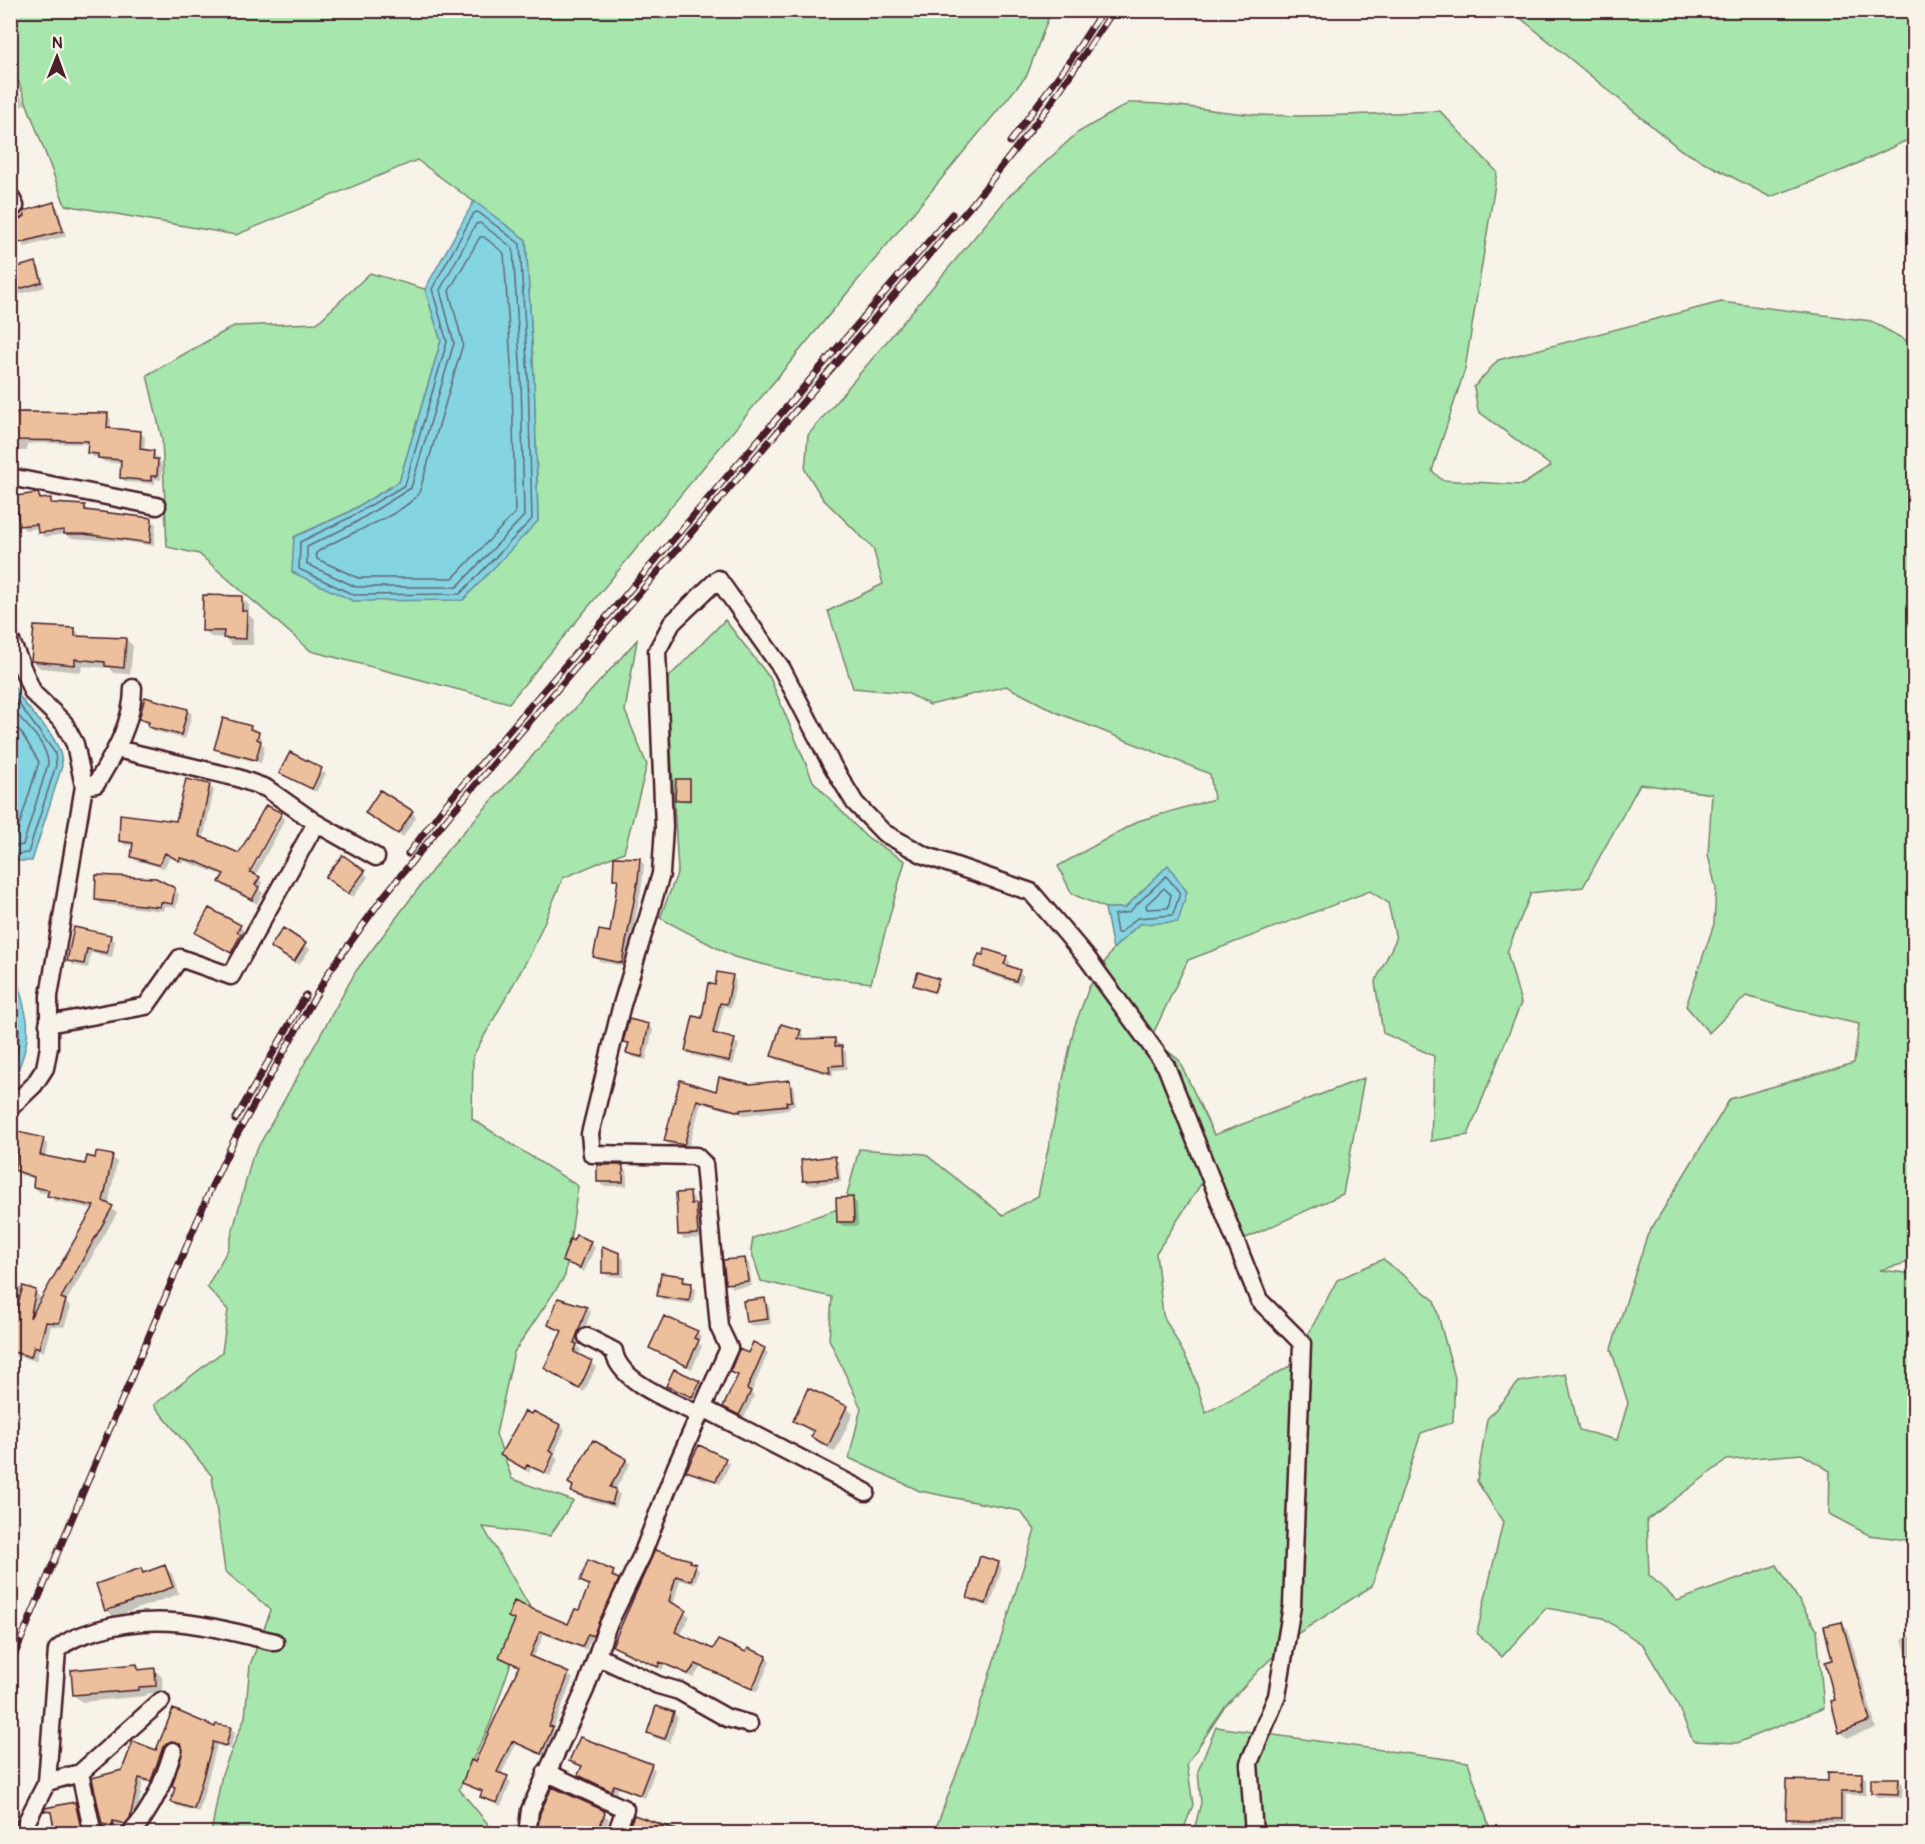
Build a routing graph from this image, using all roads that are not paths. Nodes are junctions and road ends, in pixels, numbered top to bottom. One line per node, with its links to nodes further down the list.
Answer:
1 (10, 196): 2 (street)
2 (10, 212)
3 (10, 477): 4 (street)
4 (157, 506)
5 (10, 639): 8 (street)
6 (133, 688): 7 (street)
7 (117, 749): 8 (street); 9 (street)
8 (84, 786): 11 (street)
9 (316, 823): 10 (street); 11 (street)
10 (376, 857)
11 (48, 1024): 12 (street)
12 (10, 1108)
13 (587, 1337): 14 (street)
14 (701, 1412): 15 (street); 17 (street); 29 (street)
15 (866, 1492)
16 (275, 1642): 23 (street)
17 (597, 1656): 19 (street); 21 (street)
18 (161, 1701): 22 (street)
19 (749, 1724)
20 (173, 1751): 26 (street)
21 (546, 1772): 27 (street); 28 (street)
22 (80, 1773): 23 (street); 25 (street)
23 (47, 1782): 24 (street)
24 (26, 1833)
25 (93, 1833)
26 (130, 1833)
27 (527, 1833)
28 (616, 1833)
29 (1254, 1833)

